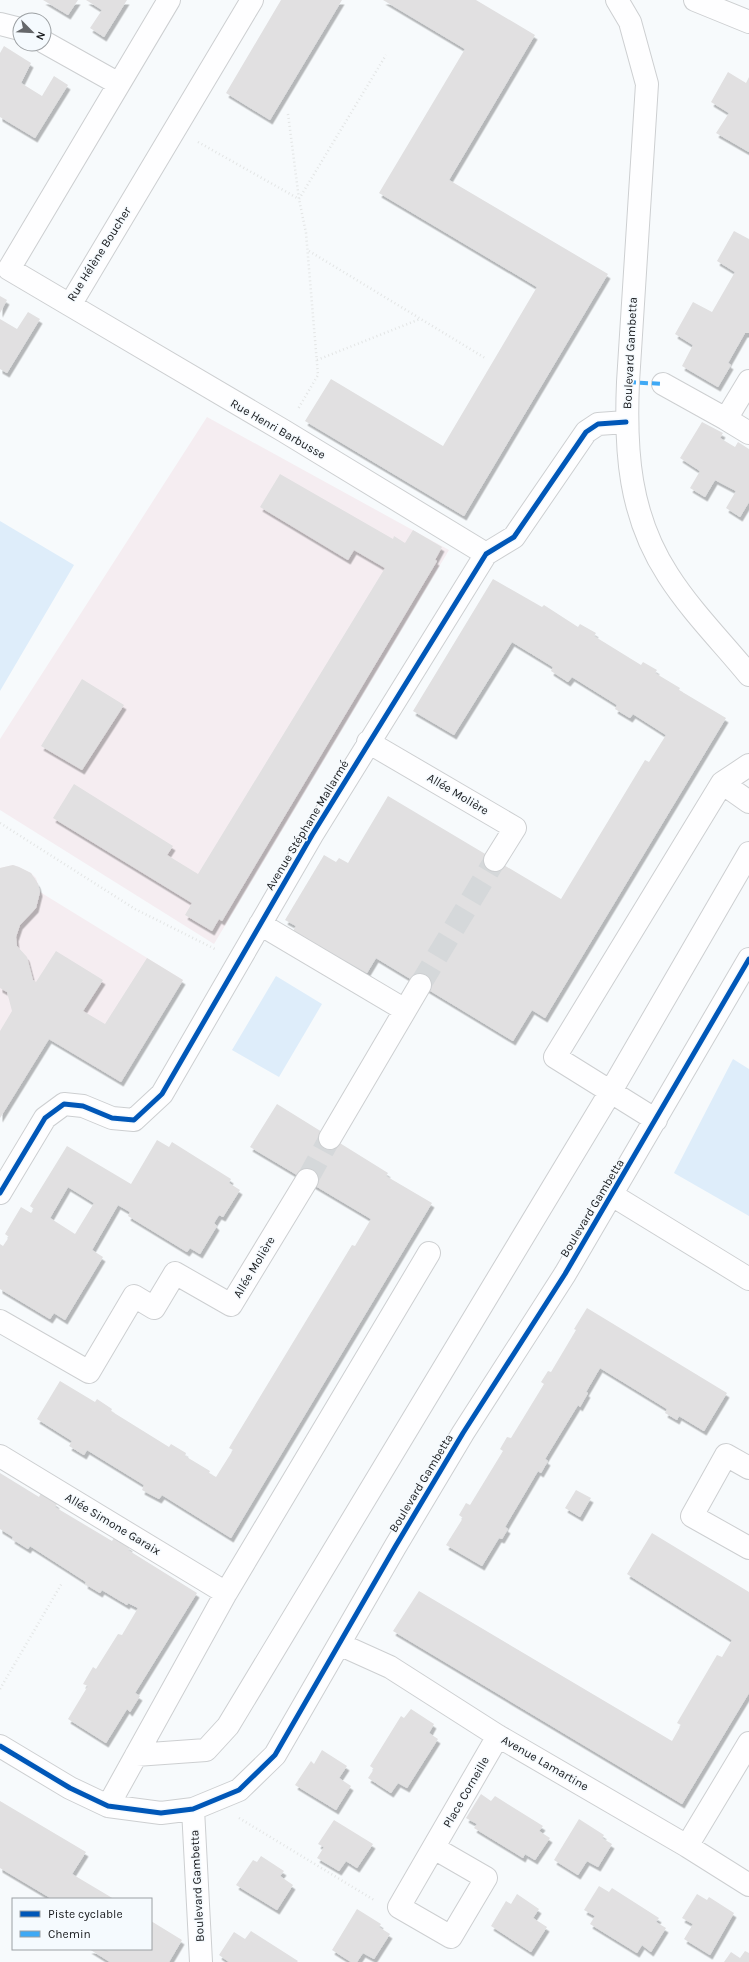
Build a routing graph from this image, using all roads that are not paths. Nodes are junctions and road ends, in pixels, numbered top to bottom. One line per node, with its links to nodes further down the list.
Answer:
1 (169, 0): 9 (street, Rue Hélène Boucher)
2 (252, 0): 10 (street, Rue Hélène Boucher)
3 (617, 0): 14 (street, Boulevard Gambetta)
4 (695, 0): 5 (street)
5 (749, 22)
6 (0, 24): 7 (street)
7 (12, 27)
8 (52, 46): 9 (street)
9 (120, 84): 10 (street, Rue Hélène Boucher)
10 (70, 305): 16 (street, Rue Henri Barbusse)
11 (749, 381): 13 (street)
12 (663, 384): 13 (street)
13 (726, 419): 15 (street)
14 (626, 422): 16 (street, Avenue Stéphane Mallarmé); 17 (street, Boulevard Gambetta)
15 (749, 433)
16 (486, 554): 18 (street, Avenue Stéphane Mallarmé)
17 (749, 675)
18 (368, 742): 23 (street, Allée Molière); 24 (street, Avenue Stéphane Mallarmé)
19 (749, 765): 20 (street)
20 (722, 783): 21 (street); 28 (street)
21 (749, 802)
22 (749, 853): 28 (street)
23 (495, 860)
24 (260, 924): 27 (street); 32 (street, Avenue Stéphane Mallarmé)
25 (749, 959): 29 (street, Boulevard Gambetta)
26 (420, 985): 27 (street)
27 (405, 1010): 30 (street)
28 (611, 1091): 29 (street); 45 (street)
29 (656, 1120): 33 (street, Boulevard Gambetta)
30 (330, 1138)
31 (307, 1180): 36 (street, Allée Molière)
32 (0, 1193)
33 (612, 1195): 35 (street, Boulevard Gambetta); 41 (street, Boulevard Gambetta)
34 (429, 1253): 40 (street)
35 (749, 1279)
36 (0, 1322)
37 (0, 1456): 40 (street, Allée Simone Garaix)
38 (749, 1468): 39 (street)
39 (749, 1548)
40 (226, 1593): 45 (street)
41 (339, 1644): 42 (street, Avenue Lamartine); 47 (street, Boulevard Gambetta)
42 (498, 1736): 48 (street, Avenue Lamartine); 49 (street, Place Corneille)
43 (749, 1743): 48 (street)
44 (0, 1746): 46 (street, Boulevard Gambetta)
45 (136, 1755): 46 (street)
46 (108, 1806): 47 (street, Boulevard Gambetta)
47 (193, 1809): 51 (street, Boulevard Gambetta)
48 (687, 1846): 50 (street, Avenue Lamartine)
49 (434, 1848): 49 (street, Place Corneille)
50 (749, 1885)
51 (201, 1962)

